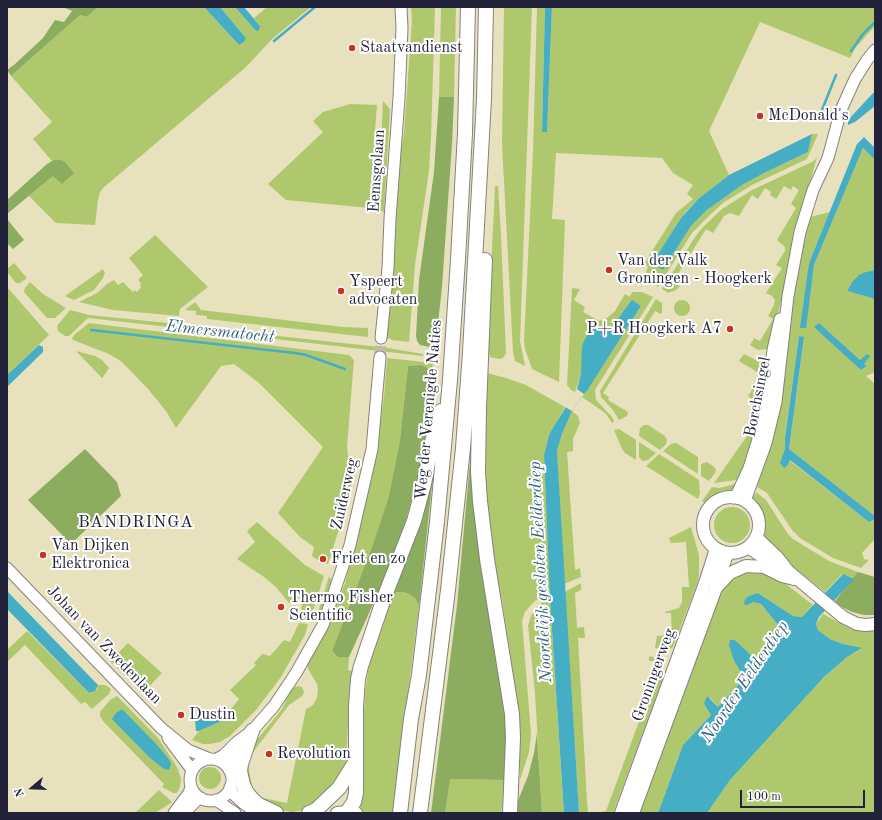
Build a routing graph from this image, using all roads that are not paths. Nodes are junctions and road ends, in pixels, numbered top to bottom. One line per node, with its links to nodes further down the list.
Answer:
1 (400, 7): 7 (main road, Eemsgolaan)
2 (468, 7): 11 (highway, Weg der Verenigde Naties)
3 (486, 7): 8 (highway)
4 (494, 7): 8 (highway)
5 (875, 50): 6 (main road, Borchsingel)
6 (788, 296): 12 (main road, Borchsingel); 13 (main road, Borchsingel)
7 (381, 338)
8 (476, 352): 10 (highway)
9 (380, 357): 24 (main road, Zuiderweg)
10 (475, 370): 32 (highway); 42 (highway)
11 (451, 373): 26 (highway); 41 (highway, Weg der Verenigde Naties)
12 (733, 498): 13 (main road); 15 (main road)
13 (746, 502): 14 (main road)
14 (756, 537): 16 (main road); 19 (main road)
15 (714, 547): 17 (main road); 45 (main road, Groningerweg)
16 (747, 548): 17 (main road); 19 (main road)
17 (730, 553): 21 (main road, Groningerweg)
18 (7, 568): 23 (main road, Johan van Zwedenlaan)
19 (788, 571): 20 (main road)
20 (798, 580): 21 (main road); 22 (main road)
21 (716, 588): 46 (main road, Groningerweg)
22 (875, 624)
23 (161, 728): 25 (main road, Johan van Zwedenlaan); 27 (main road, Johan van Zwedenlaan)
24 (252, 731): 25 (main road, Zuiderweg); 28 (main road, Zuiderweg); 39 (highway)
25 (213, 759): 27 (main road); 28 (main road)
26 (357, 759): 34 (highway); 40 (highway)
27 (192, 770): 29 (main road)
28 (229, 770): 30 (main road)
29 (191, 787): 31 (main road); 35 (main road)
30 (230, 787): 33 (main road); 38 (main road)
31 (201, 798): 33 (main road); 36 (main road)
32 (510, 798): 43 (highway); 44 (highway)
33 (216, 800): 37 (main road)
34 (347, 812)
35 (174, 813)
36 (184, 813)
37 (235, 813)
38 (257, 813)
39 (276, 813)
40 (309, 813)
41 (400, 813)
42 (420, 813)
43 (505, 813)
44 (510, 813)
45 (621, 813)
46 (633, 813)

